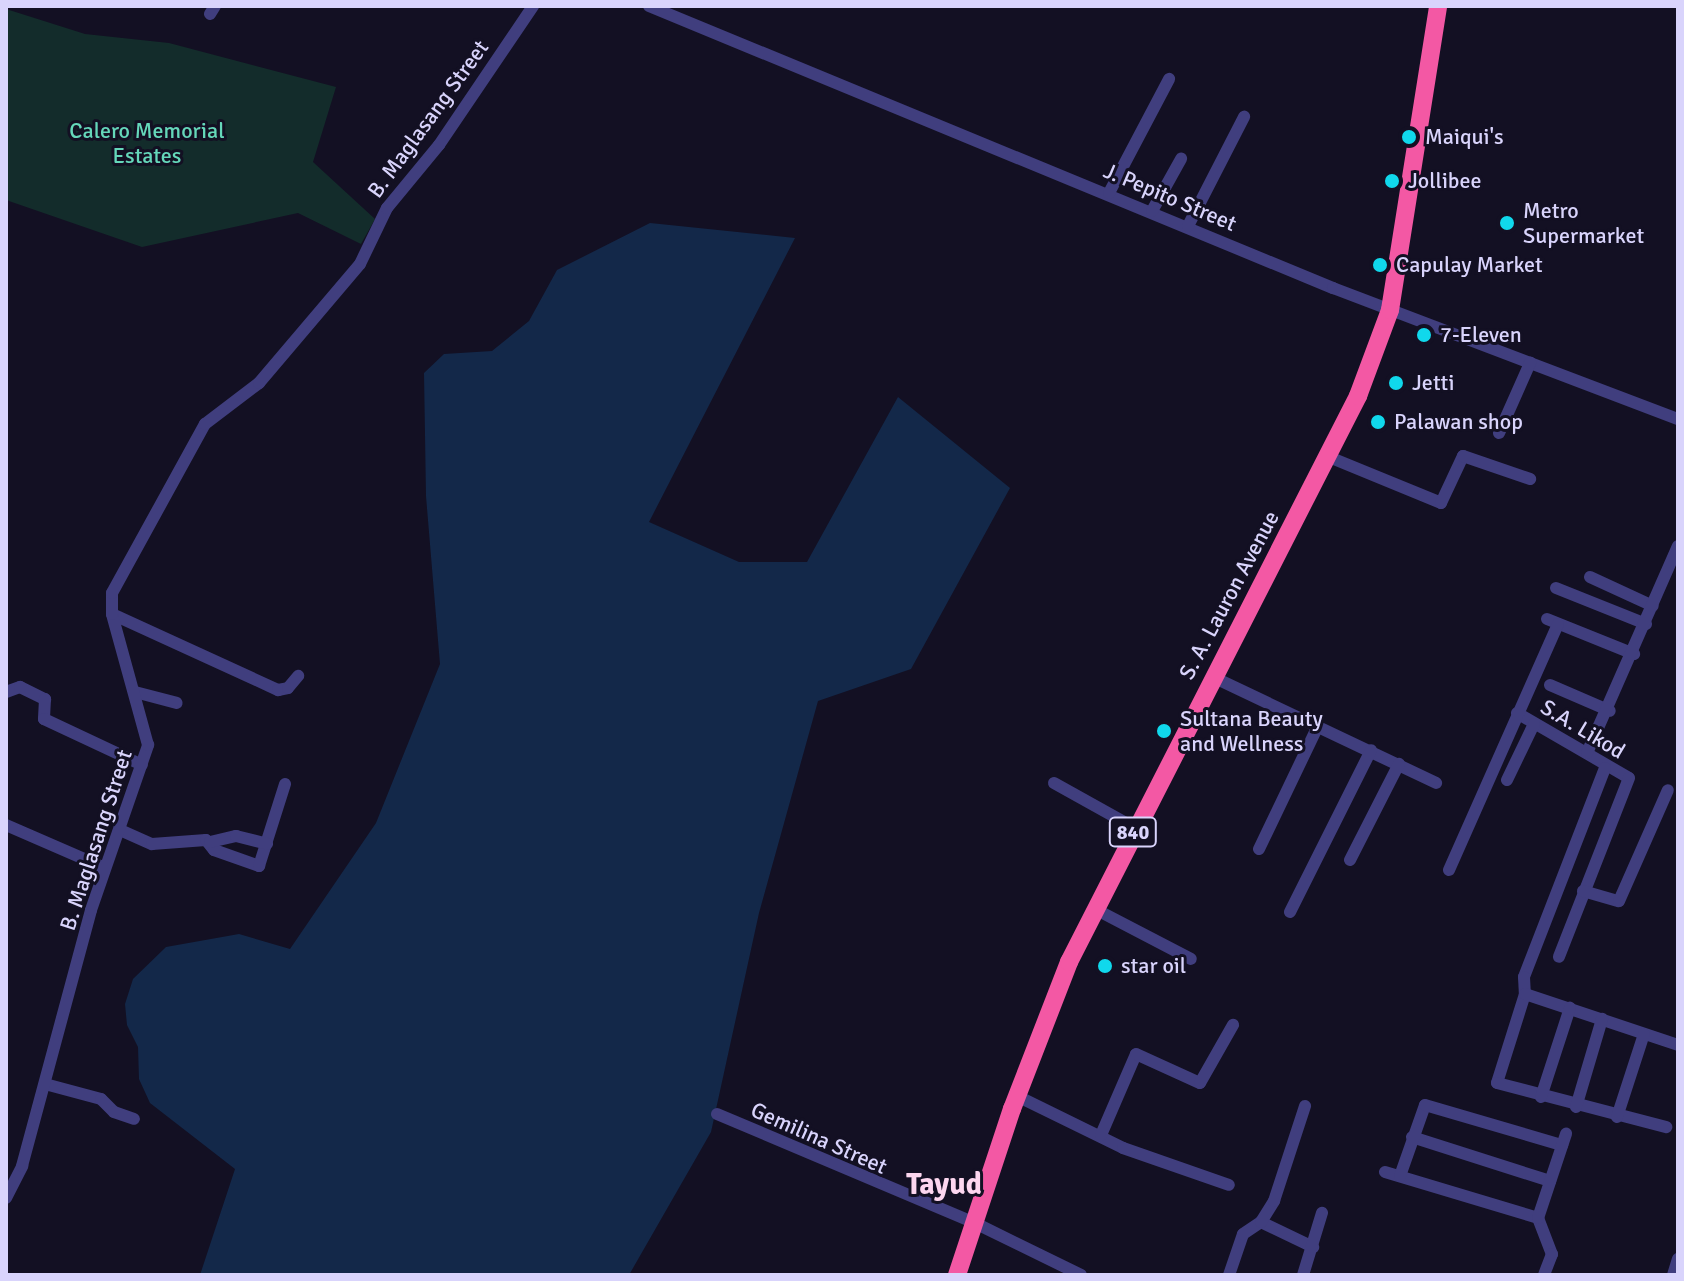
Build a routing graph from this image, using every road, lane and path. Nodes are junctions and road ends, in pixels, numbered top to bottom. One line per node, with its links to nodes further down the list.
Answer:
1 (533, 6): 20 (street, B. Maglasang Street)
2 (649, 6): 7 (street, J. Pepito Street)
3 (1438, 6): 10 (highway, S. A. Lauron Avenue / 840)
4 (1169, 79): 7 (street)
5 (1244, 117): 9 (street)
6 (1181, 159): 8 (street)
7 (1109, 193): 8 (street, J. Pepito Street)
8 (1152, 211): 9 (street, J. Pepito Street)
9 (1188, 226): 10 (street, J. Pepito Street)
10 (1390, 310): 11 (street, J. Pepito Street); 14 (highway, S. A. Lauron Avenue / 840)
11 (1530, 363): 12 (street, J. Pepito Street); 13 (street)
12 (1678, 419)
13 (1499, 433)
14 (1329, 457): 15 (street); 24 (highway, S. A. Lauron Avenue / 840)
15 (1530, 479)
16 (1678, 546): 19 (street)
17 (1590, 577): 19 (street)
18 (1556, 588): 21 (street)
19 (1653, 606): 21 (street)
20 (112, 614): 23 (street); 27 (street, B. Maglasang Street)
21 (1646, 624): 22 (street)
22 (1634, 654): 29 (street); 30 (street)
23 (298, 676)
24 (1213, 677): 32 (street); 44 (highway, S. A. Lauron Avenue / 840)
25 (1550, 685): 29 (street)
26 (6, 692): 36 (street)
27 (135, 692): 28 (street); 36 (street, B. Maglasang Street)
28 (177, 703)
29 (1610, 711): 34 (street)
30 (1517, 713): 31 (street, S.A. Likod); 51 (street)
31 (1534, 724): 34 (street, S.A. Likod); 38 (street)
32 (1318, 726): 33 (street); 48 (street)
33 (1371, 750): 35 (street); 54 (street)
34 (1587, 753): 37 (street, S.A. Likod)
35 (1399, 764): 40 (street); 49 (street)
36 (142, 765): 45 (street, B. Maglasang Street)
37 (1605, 768): 52 (street, S.A. Likod); 57 (street)
38 (1507, 780)
39 (1054, 783): 44 (street)
40 (1436, 783)
41 (285, 784): 47 (street)
42 (1668, 790): 52 (street)
43 (6, 825): 50 (street)
44 (1135, 828): 53 (highway, S. A. Lauron Avenue / 840)
45 (120, 830): 46 (street); 50 (street, B. Maglasang Street)
46 (210, 842): 47 (street); 47 (street)
47 (267, 844)
48 (1259, 849)
49 (1350, 860)
50 (105, 868): 63 (street, B. Maglasang Street)
51 (1449, 870)
52 (1583, 891): 55 (street)
53 (1095, 909): 56 (street); 64 (highway, S. A. Lauron Avenue / 840)
54 (1290, 912)
55 (1559, 957)
56 (1191, 959)
57 (1525, 994): 58 (street); 65 (street)
58 (1570, 1008): 59 (street); 65 (street)
59 (1602, 1019): 61 (street); 67 (street)
60 (1233, 1025): 72 (street)
61 (1644, 1034): 62 (street); 69 (street)
62 (1678, 1045)
63 (45, 1084): 70 (street); 74 (street, B. Maglasang Street)
64 (1017, 1096): 72 (street); 83 (highway, S. A. Lauron Avenue / 840)
65 (1541, 1097): 67 (street)
66 (1305, 1106): 82 (street)
67 (1576, 1107): 69 (street)
68 (717, 1114): 83 (street, Gemilina Street)
69 (1617, 1117): 71 (street)
70 (134, 1119)
71 (1666, 1127)
72 (1101, 1135): 78 (street)
73 (1412, 1137): 76 (street); 77 (street); 77 (street)
74 (12, 1172): 79 (street, B. Maglasang Street)
75 (1385, 1172): 76 (street)
76 (1400, 1176): 81 (street)
77 (1550, 1181): 81 (street)
78 (1229, 1185)
79 (7, 1195)
80 (1322, 1213): 84 (street)
81 (1538, 1218): 89 (street)
82 (1261, 1222): 84 (street); 87 (street)
83 (975, 1223): 85 (highway, S. A. Lauron Avenue / 840); 86 (street, Gemilina Street)
84 (1313, 1247): 88 (street)
85 (957, 1275)
86 (1081, 1275)
87 (1229, 1275)
88 (1303, 1275)
89 (1544, 1275)

